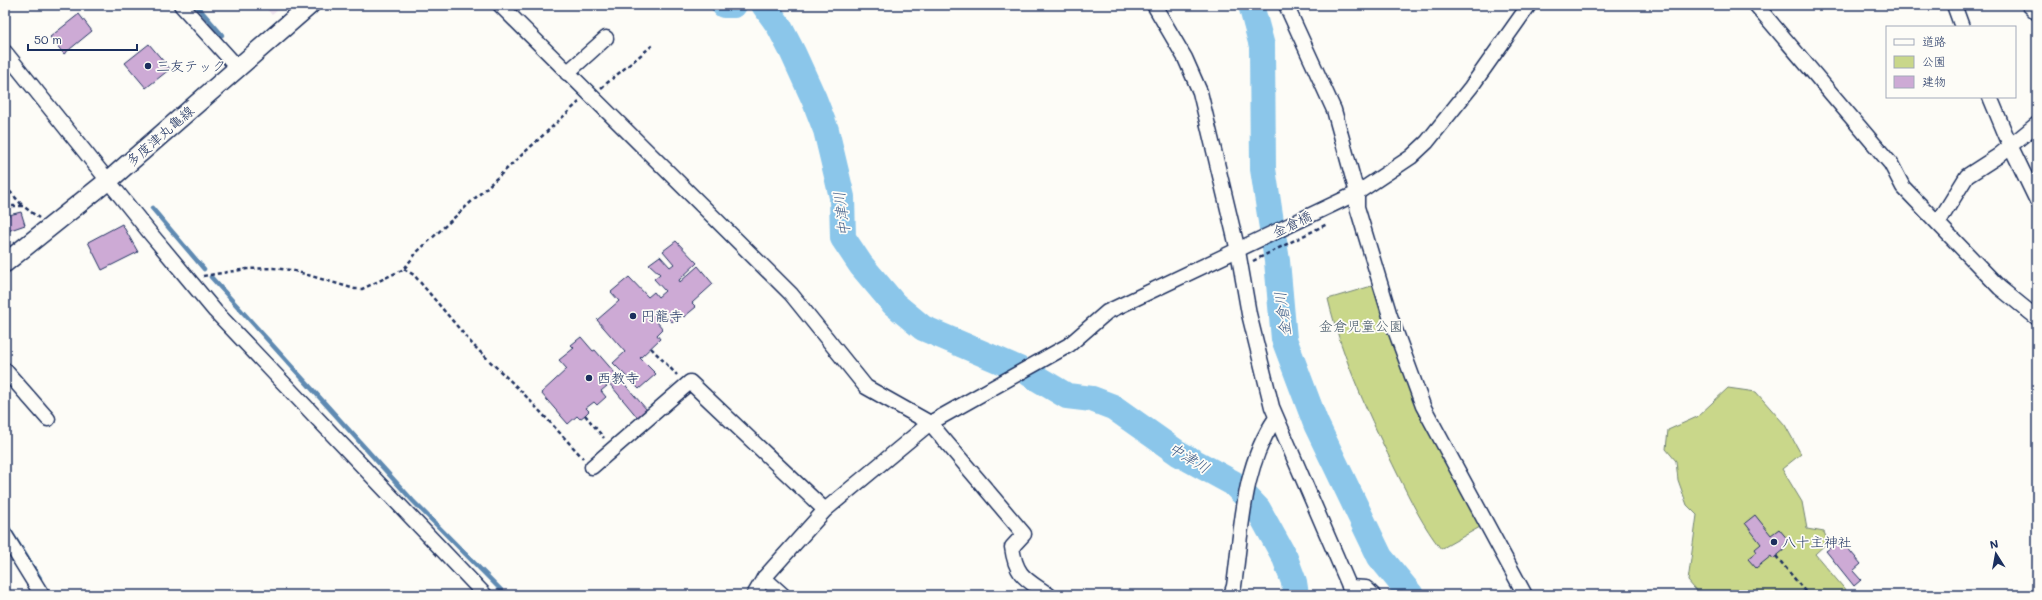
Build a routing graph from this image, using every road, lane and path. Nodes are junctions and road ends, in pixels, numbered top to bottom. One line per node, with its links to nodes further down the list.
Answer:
1 (181, 5): 15 (street)
2 (310, 5): 15 (main road, 多度津丸亀線)
3 (500, 5): 16 (street)
4 (1154, 5): 30 (street)
5 (1286, 5): 23 (street)
6 (1529, 5): 23 (street, 金倉橋)
7 (1756, 5): 28 (street)
8 (1954, 5): 11 (street)
9 (2029, 5): 10 (street)
10 (2037, 13)
11 (1962, 26)
12 (606, 38): 16 (street)
13 (654, 44): 17 (path)
14 (5, 52): 21 (street)
15 (239, 69): 21 (main road, 多度津丸亀線)
16 (567, 73): 17 (street)
17 (590, 96): 33 (path); 42 (street)
18 (1990, 98): 20 (street)
19 (2037, 124): 20 (street)
20 (2010, 145): 24 (street); 28 (street)
21 (108, 180): 29 (main road, 多度津丸亀線); 34 (street)
22 (5, 186): 26 (path)
23 (1357, 194): 30 (street, 金倉橋); 57 (street)
24 (2037, 201)
25 (5, 206): 26 (path)
26 (23, 206): 29 (path)
27 (1330, 223): 31 (path)
28 (1938, 223): 35 (street)
29 (48, 227): 32 (main road, 多度津丸亀線)
30 (1244, 248): 40 (street); 42 (street, 金倉橋)
31 (1252, 262)
32 (5, 263)
33 (404, 269): 34 (path); 44 (path)
34 (193, 284): 51 (street)
35 (2037, 318)
36 (651, 348): 38 (path)
37 (5, 370): 41 (street)
38 (686, 385): 43 (street); 45 (street)
39 (585, 415): 43 (path)
40 (1276, 418): 49 (street); 55 (street)
41 (48, 419)
42 (930, 423): 45 (street, 金倉橋); 54 (street)
43 (613, 449): 44 (street)
44 (592, 467)
45 (825, 510): 48 (street, 金倉橋)
46 (5, 535): 50 (street)
47 (1776, 556): 58 (path)
48 (764, 578): 52 (street, 金倉橋); 53 (street)
49 (1351, 591): 56 (street)
50 (42, 595)
51 (485, 595)
52 (754, 595)
53 (783, 595)
54 (1049, 595)
55 (1231, 595)
56 (1373, 595)
57 (1525, 595)
58 (1808, 595)

